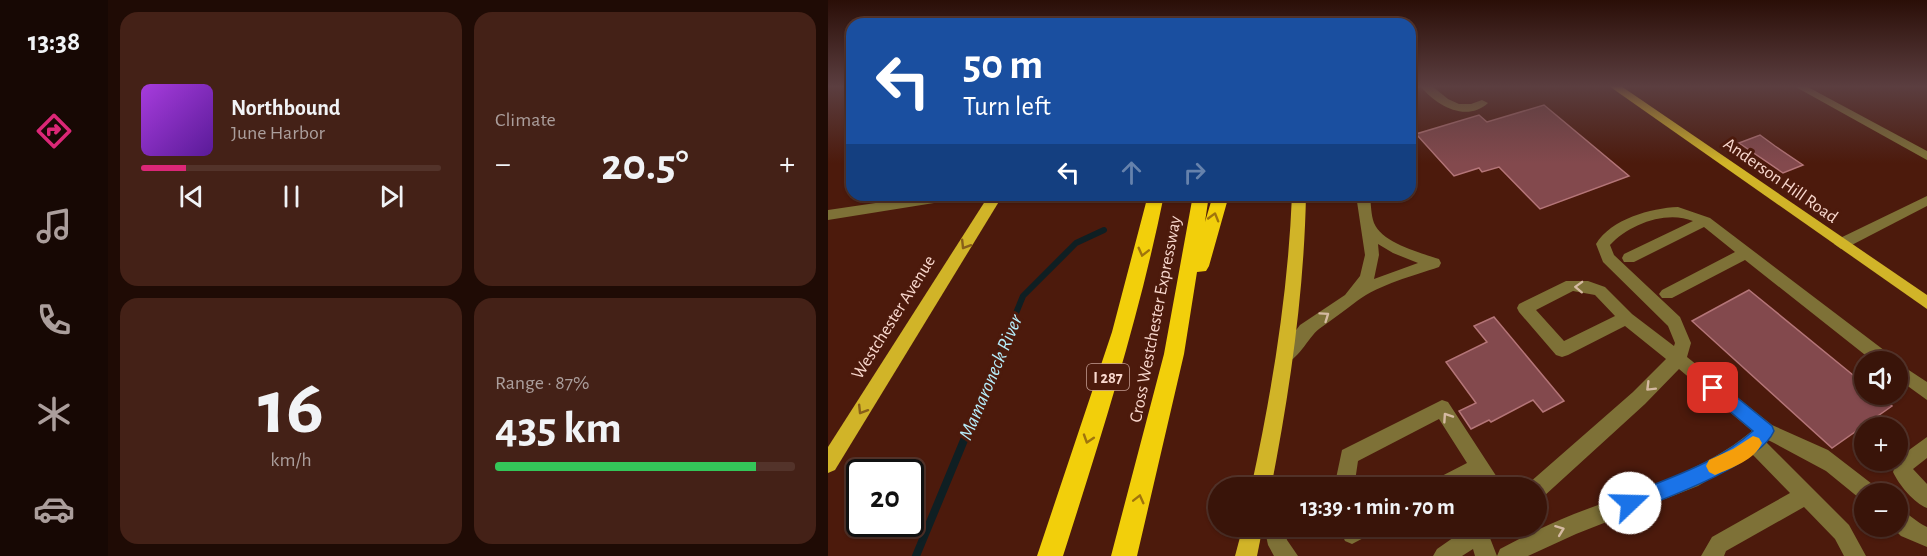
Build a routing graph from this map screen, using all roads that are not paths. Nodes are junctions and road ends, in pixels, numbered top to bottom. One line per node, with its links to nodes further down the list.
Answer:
1 (1651, 112): 15 (main road, Anderson Hill Road)
2 (1846, 112): 3 (street)
3 (1927, 156)
4 (1927, 200): 15 (street)
5 (908, 201): 12 (street)
6 (992, 201): 30 (main road, Westchester Avenue, one-way to 30)
7 (1155, 201): 46 (highway, Cross Westchester Expressway / I 287, one-way to 46)
8 (1200, 201): 23 (highway, Cross Westchester Expressway)
9 (1219, 201): 23 (highway, one-way to 9)
10 (1299, 201): 24 (main road)
11 (1364, 201): 14 (street)
12 (828, 215)
13 (1705, 221): 16 (street); 17 (street); 25 (street)
14 (1368, 226): 19 (street); 19 (street)
15 (1841, 244): 20 (main road, Anderson Hill Road)
16 (1746, 253): 18 (street); 22 (street)
17 (1629, 258)
18 (1667, 294)
19 (1350, 299): 24 (street, one-way to 19)
20 (1927, 303)
21 (1626, 318): 21 (street, one-way to 21); 25 (street)
22 (1873, 351)
23 (1174, 354): 47 (highway, Cross Westchester Expressway, one-way to 23)
24 (1285, 357): 32 (main road)
25 (1678, 358): 28 (street); 36 (street, one-way to 36)
26 (1908, 378): 27 (street)
27 (1927, 392)
28 (1760, 437): 37 (street); 38 (street); 52 (street, one-way to 28)
29 (1927, 446): 39 (street)
30 (828, 464)
31 (1479, 466): 33 (street, one-way to 33); 34 (street); 35 (street)
32 (1263, 477)
33 (1346, 477)
34 (1459, 477)
35 (1486, 477)
36 (1547, 480)
37 (1858, 483)
38 (1806, 495): 53 (street); 54 (street)
39 (1927, 498)
40 (1908, 529): 45 (street)
41 (1250, 537): 48 (main road)
42 (1276, 537): 49 (street)
43 (1473, 537): 50 (street)
44 (1485, 537): 51 (street)
45 (1927, 537)
46 (1050, 556)
47 (1125, 556)
48 (1246, 556)
49 (1287, 556)
50 (1444, 556)
51 (1486, 556)
52 (1507, 556)
53 (1712, 556)
54 (1855, 556)

